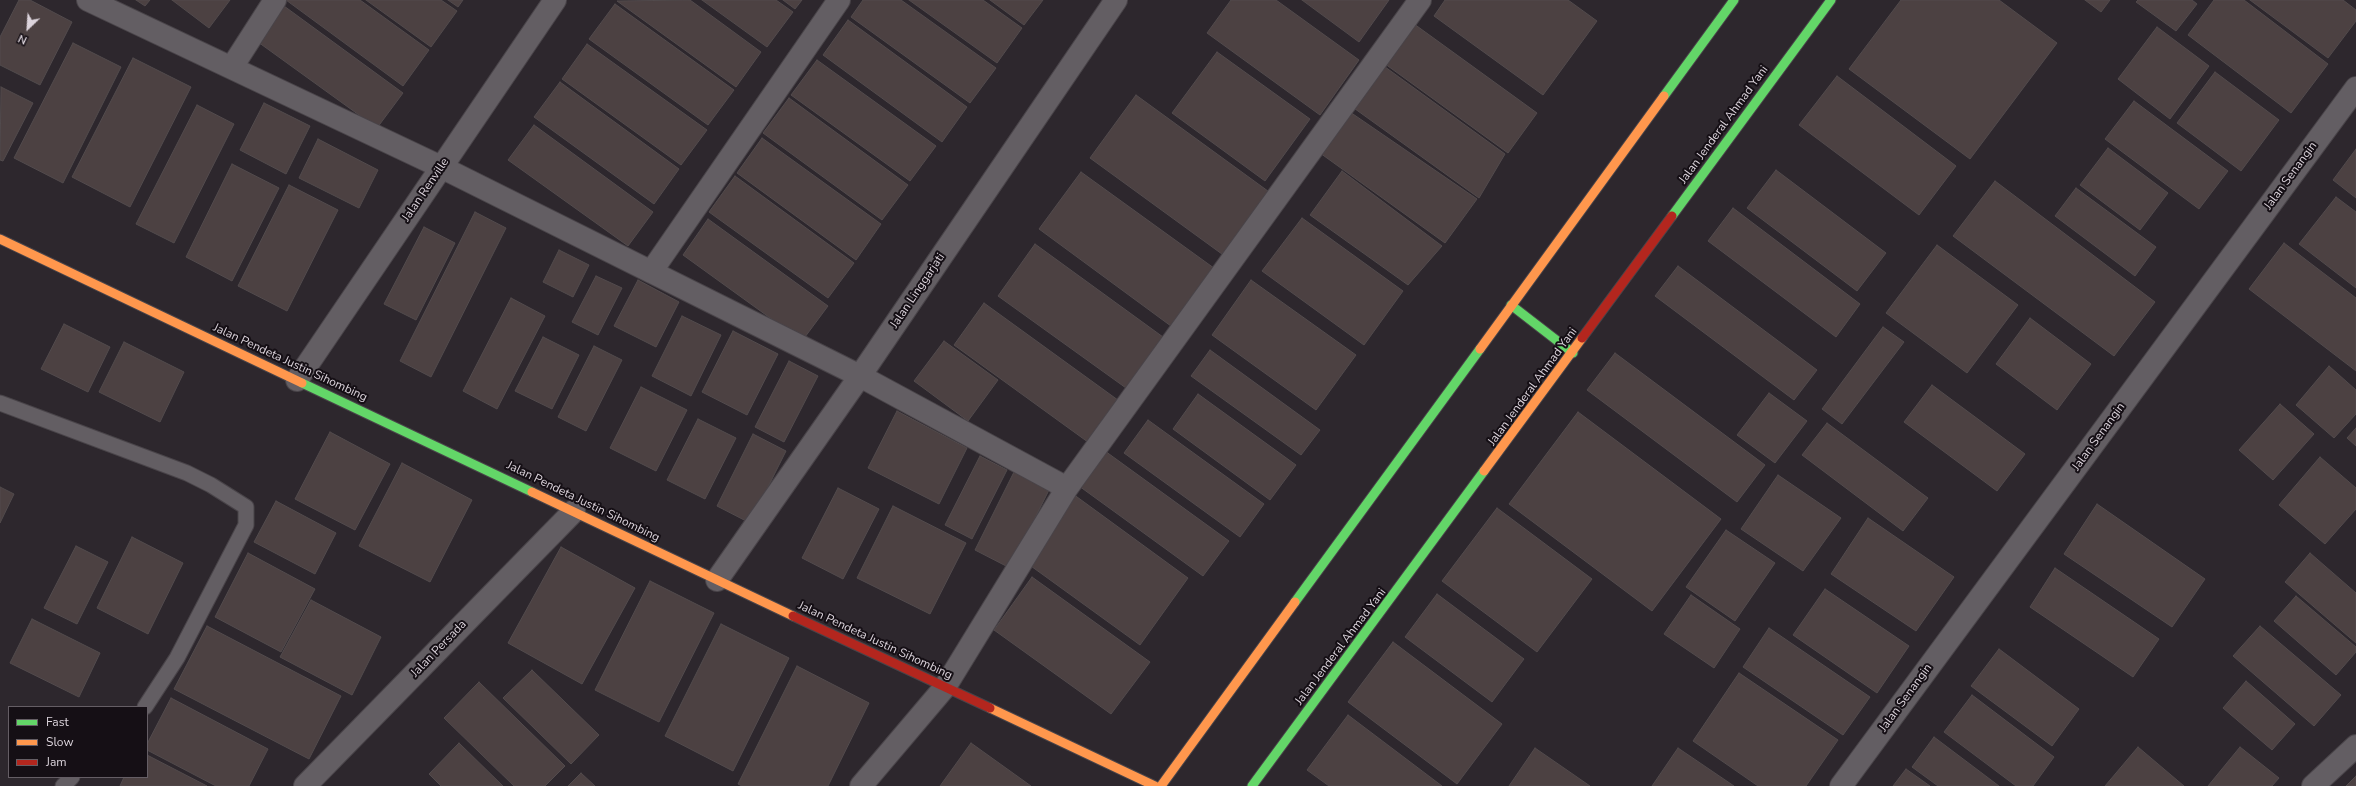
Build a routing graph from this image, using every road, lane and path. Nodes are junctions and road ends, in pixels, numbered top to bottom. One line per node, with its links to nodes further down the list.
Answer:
1 (88, 0): 9 (street)
2 (275, 0): 9 (street)
3 (555, 0): 11 (street, Jalan Renville)
4 (839, 0): 13 (street)
5 (1116, 0): 16 (street, Jalan Linggarjati)
6 (1420, 0): 19 (street)
7 (1734, 0): 14 (main road)
8 (1831, 0): 15 (main road, Jalan Jenderal Ahmad Yani)
9 (232, 67): 11 (street)
10 (2356, 88): 32 (street, Jalan Senangin)
11 (441, 167): 13 (street); 17 (street, Jalan Renville)
12 (0, 239): 17 (main road, Jalan Pendeta Justin Sihombing)
13 (651, 272): 16 (street)
14 (1511, 305): 15 (main road); 30 (main road)
15 (1572, 353): 31 (main road, Jalan Jenderal Ahmad Yani)
16 (860, 376): 19 (street); 21 (street, Jalan Linggarjati)
17 (297, 380): 20 (main road, Jalan Pendeta Justin Sihombing)
18 (0, 402): 23 (lane)
19 (1067, 488): 22 (street)
20 (574, 511): 21 (main road, Jalan Pendeta Justin Sihombing); 27 (street, Jalan Persada)
21 (717, 580): 22 (main road, Jalan Pendeta Justin Sihombing)
22 (945, 687): 28 (street); 29 (main road, Jalan Pendeta Justin Sihombing)
23 (146, 706)
24 (2356, 746): 33 (street)
25 (71, 778): 26 (lane)
26 (63, 786)
27 (305, 786)
28 (861, 786)
29 (1155, 786)
30 (1161, 786)
31 (1252, 786)
32 (1841, 786)
33 (2313, 786)

